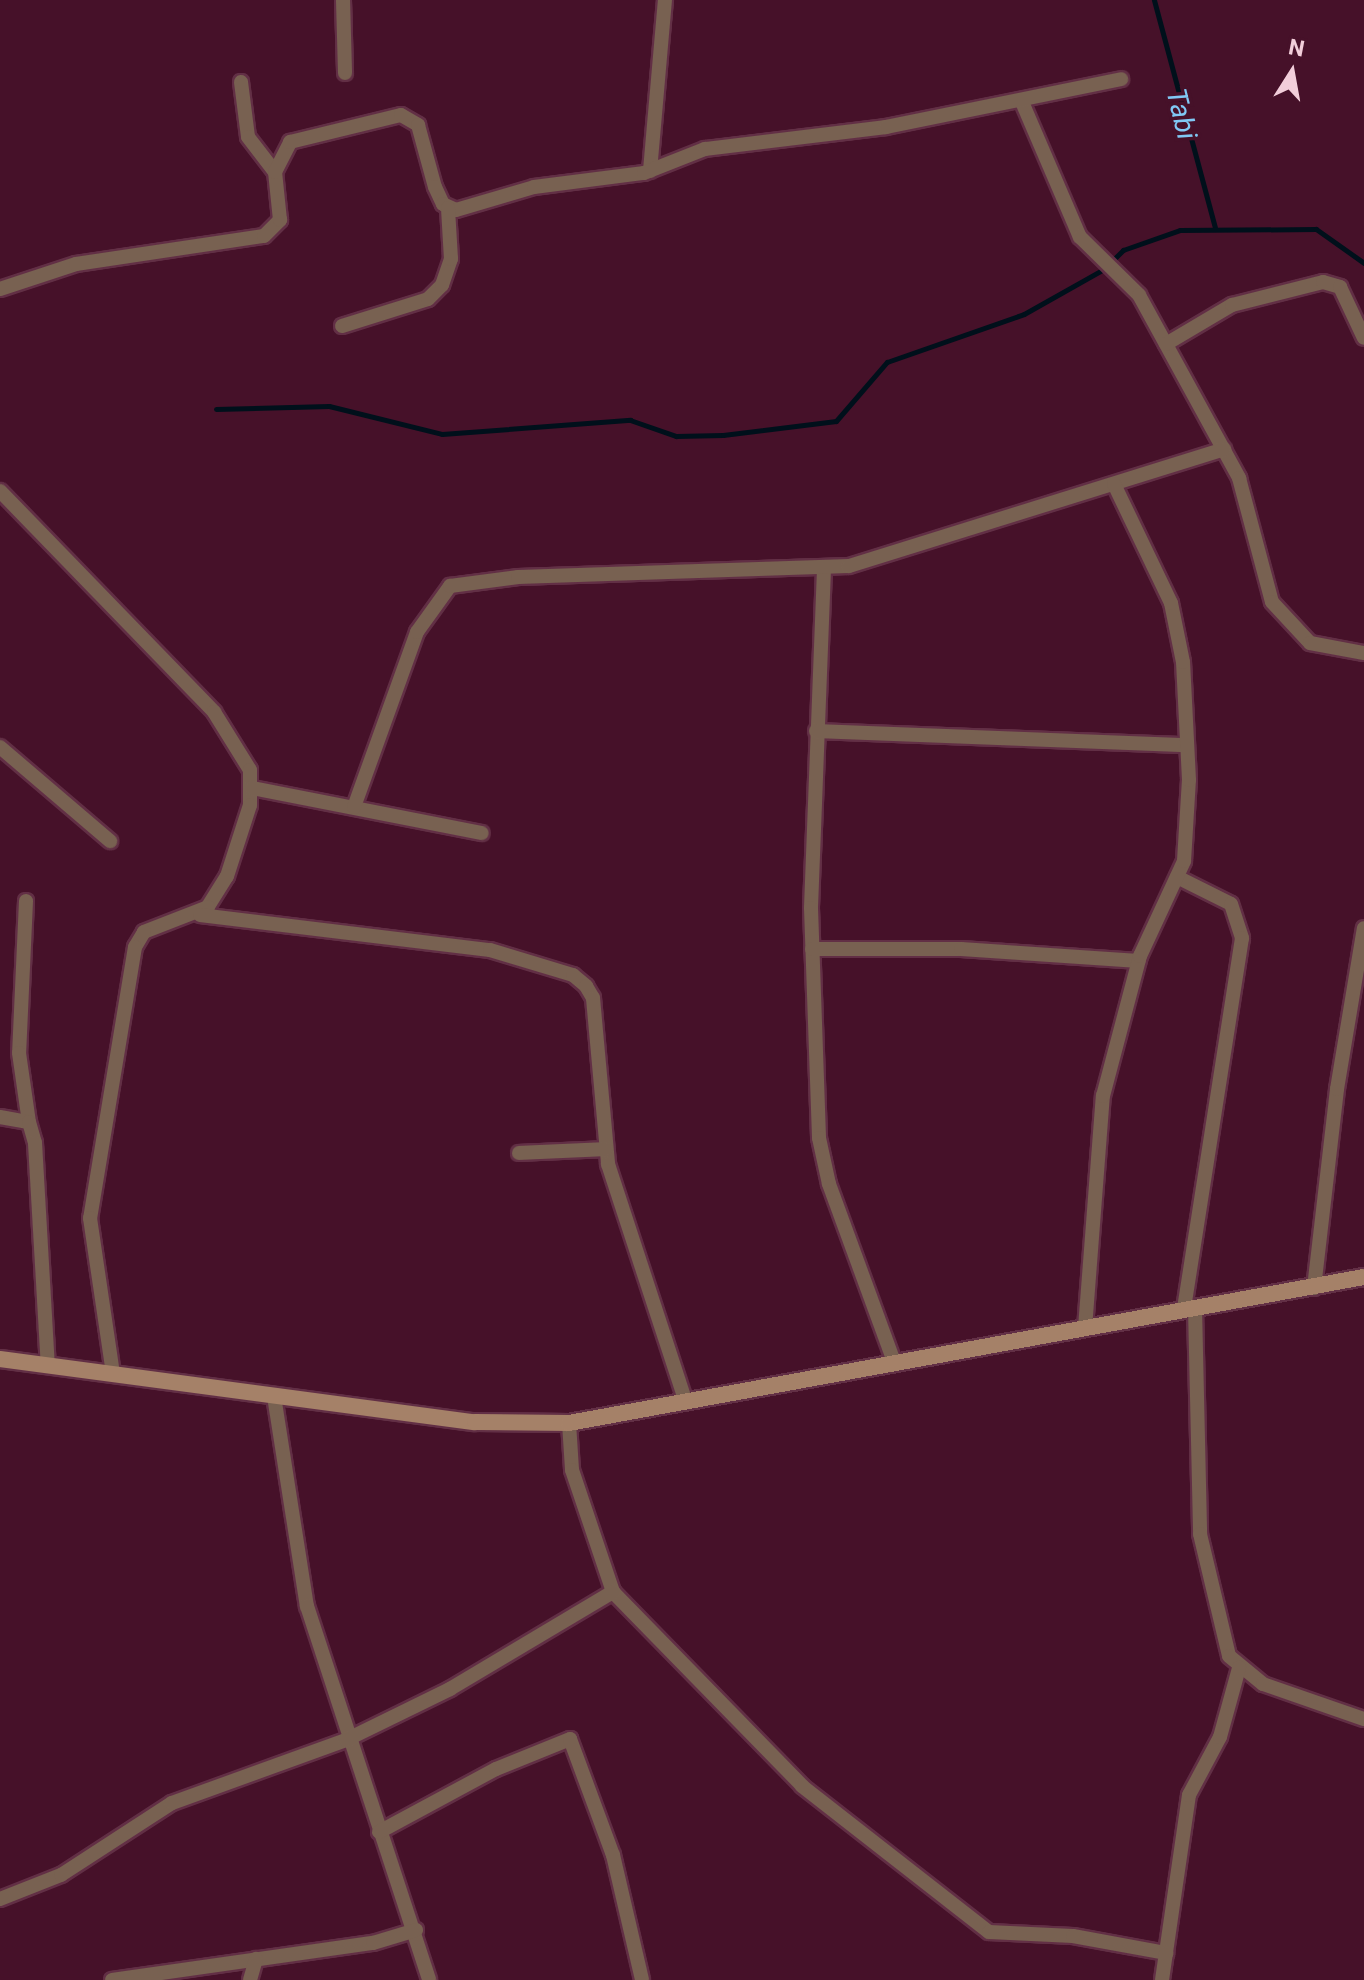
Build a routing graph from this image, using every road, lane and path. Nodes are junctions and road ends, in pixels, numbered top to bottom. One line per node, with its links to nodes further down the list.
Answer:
1 (343, 0): 3 (street)
2 (665, 0): 7 (street)
3 (345, 73)
4 (1121, 79): 6 (street)
5 (241, 82): 8 (street)
6 (1022, 102): 7 (street); 13 (street)
7 (650, 171): 9 (street)
8 (275, 172): 9 (street); 10 (street)
9 (448, 208): 11 (street)
10 (0, 289)
11 (342, 326)
12 (1364, 338): 13 (street)
13 (1166, 344): 14 (street)
14 (1224, 449): 15 (street); 18 (street)
15 (1114, 484): 17 (street); 20 (street)
16 (0, 491): 22 (street)
17 (824, 569): 19 (street); 23 (street)
18 (1364, 653)
19 (816, 731): 20 (street); 30 (street)
20 (1187, 745): 26 (street)
21 (0, 747): 25 (street)
22 (252, 788): 23 (street); 28 (street)
23 (354, 807): 24 (street)
24 (482, 833)
25 (110, 841)
26 (1177, 877): 31 (street); 38 (street)
27 (26, 901): 33 (street)
28 (200, 915): 34 (street); 43 (street)
29 (1363, 937): 37 (street)
30 (812, 949): 31 (street); 41 (street)
31 (1139, 961): 39 (street)
32 (0, 1117): 33 (street)
33 (29, 1122): 42 (street)
34 (606, 1149): 35 (street); 45 (street)
35 (519, 1153)
36 (1364, 1277): 37 (main road)
37 (1314, 1288): 38 (main road)
38 (1190, 1309): 39 (main road); 48 (street)
39 (1085, 1328): 41 (main road)
40 (0, 1359): 42 (main road)
41 (894, 1362): 45 (main road)
42 (48, 1366): 43 (main road)
43 (113, 1374): 44 (main road)
44 (274, 1396): 46 (main road); 50 (street)
45 (685, 1400): 46 (main road)
46 (569, 1423): 47 (street)
47 (613, 1592): 50 (street); 54 (street)
48 (1239, 1668): 49 (street); 54 (street)
49 (1364, 1719)
50 (346, 1740): 51 (street); 52 (street)
51 (379, 1832): 53 (street); 59 (street)
52 (0, 1899)
53 (416, 1930): 55 (street); 58 (street)
54 (1166, 1953): 60 (street)
55 (256, 1959): 56 (street); 57 (street)
56 (112, 1980)
57 (250, 1980)
58 (429, 1980)
59 (642, 1980)
60 (1162, 1980)

